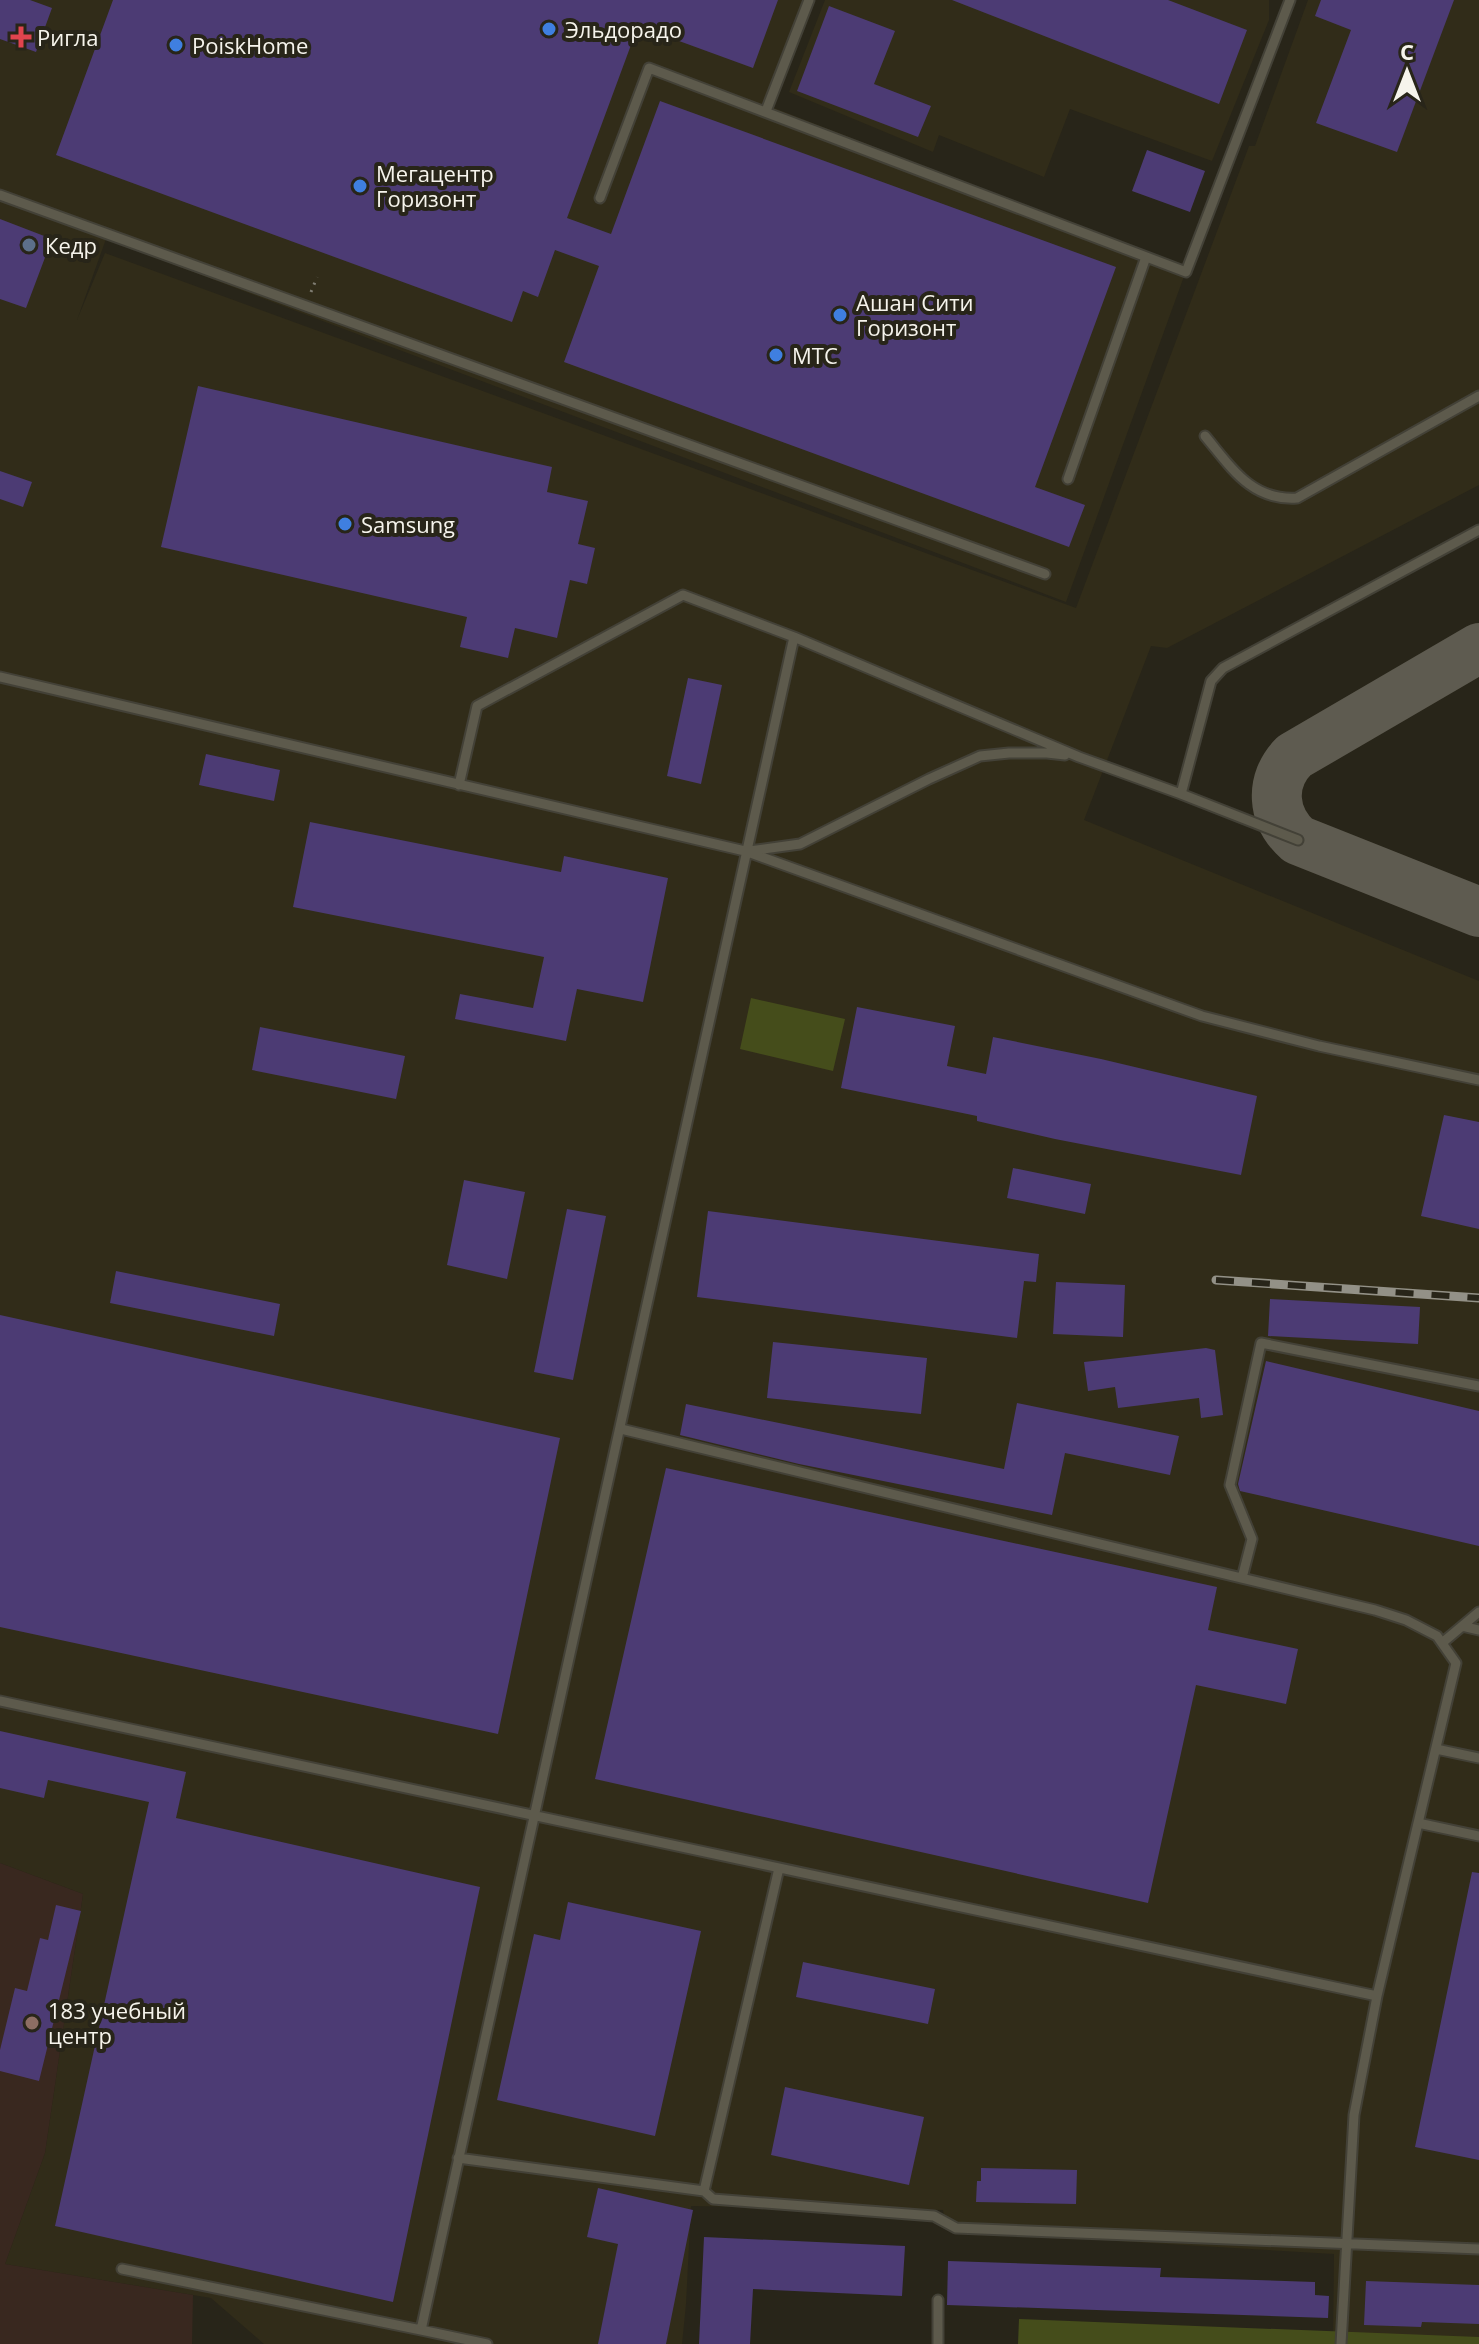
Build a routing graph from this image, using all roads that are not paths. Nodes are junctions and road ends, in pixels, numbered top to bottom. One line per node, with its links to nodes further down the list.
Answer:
1 (809, 0): 3 (lane)
2 (1290, 0): 6 (lane)
3 (766, 111): 5 (lane); 6 (lane)
4 (2, 196): 11 (lane)
5 (600, 198)
6 (1146, 257): 9 (lane)
7 (1479, 396): 8 (lane)
8 (1205, 436)
9 (1068, 479)
10 (1479, 530): 16 (lane)
11 (1045, 574)
12 (794, 637): 14 (lane); 15 (lane); 18 (lane)
13 (0, 677): 15 (lane)
14 (1079, 757): 16 (lane); 18 (lane)
15 (459, 785): 18 (lane)
16 (1181, 794): 17 (lane)
17 (1298, 840)
18 (745, 851): 19 (lane); 21 (lane)
19 (1479, 1080)
20 (1479, 1386): 22 (lane)
21 (621, 1429): 22 (lane); 30 (lane)
22 (1242, 1578): 26 (lane)
23 (1479, 1612): 24 (lane)
24 (1462, 1626): 25 (lane); 26 (lane)
25 (1479, 1630)
26 (1442, 1643): 28 (lane)
27 (0, 1701): 30 (lane)
28 (1436, 1749): 29 (lane); 31 (lane)
29 (1479, 1758)
30 (534, 1816): 33 (lane); 35 (lane)
31 (1418, 1823): 32 (lane); 34 (lane)
32 (1479, 1836)
33 (779, 1868): 34 (lane); 36 (lane)
34 (1377, 1996): 37 (lane)
35 (458, 2158): 36 (lane); 41 (lane)
36 (704, 2191): 37 (lane)
37 (1346, 2244): 38 (lane); 44 (lane)
38 (1479, 2249)
39 (122, 2269): 41 (lane)
40 (938, 2300): 43 (lane)
41 (421, 2330): 42 (lane)
42 (487, 2344)
43 (938, 2344)
44 (1341, 2344)

